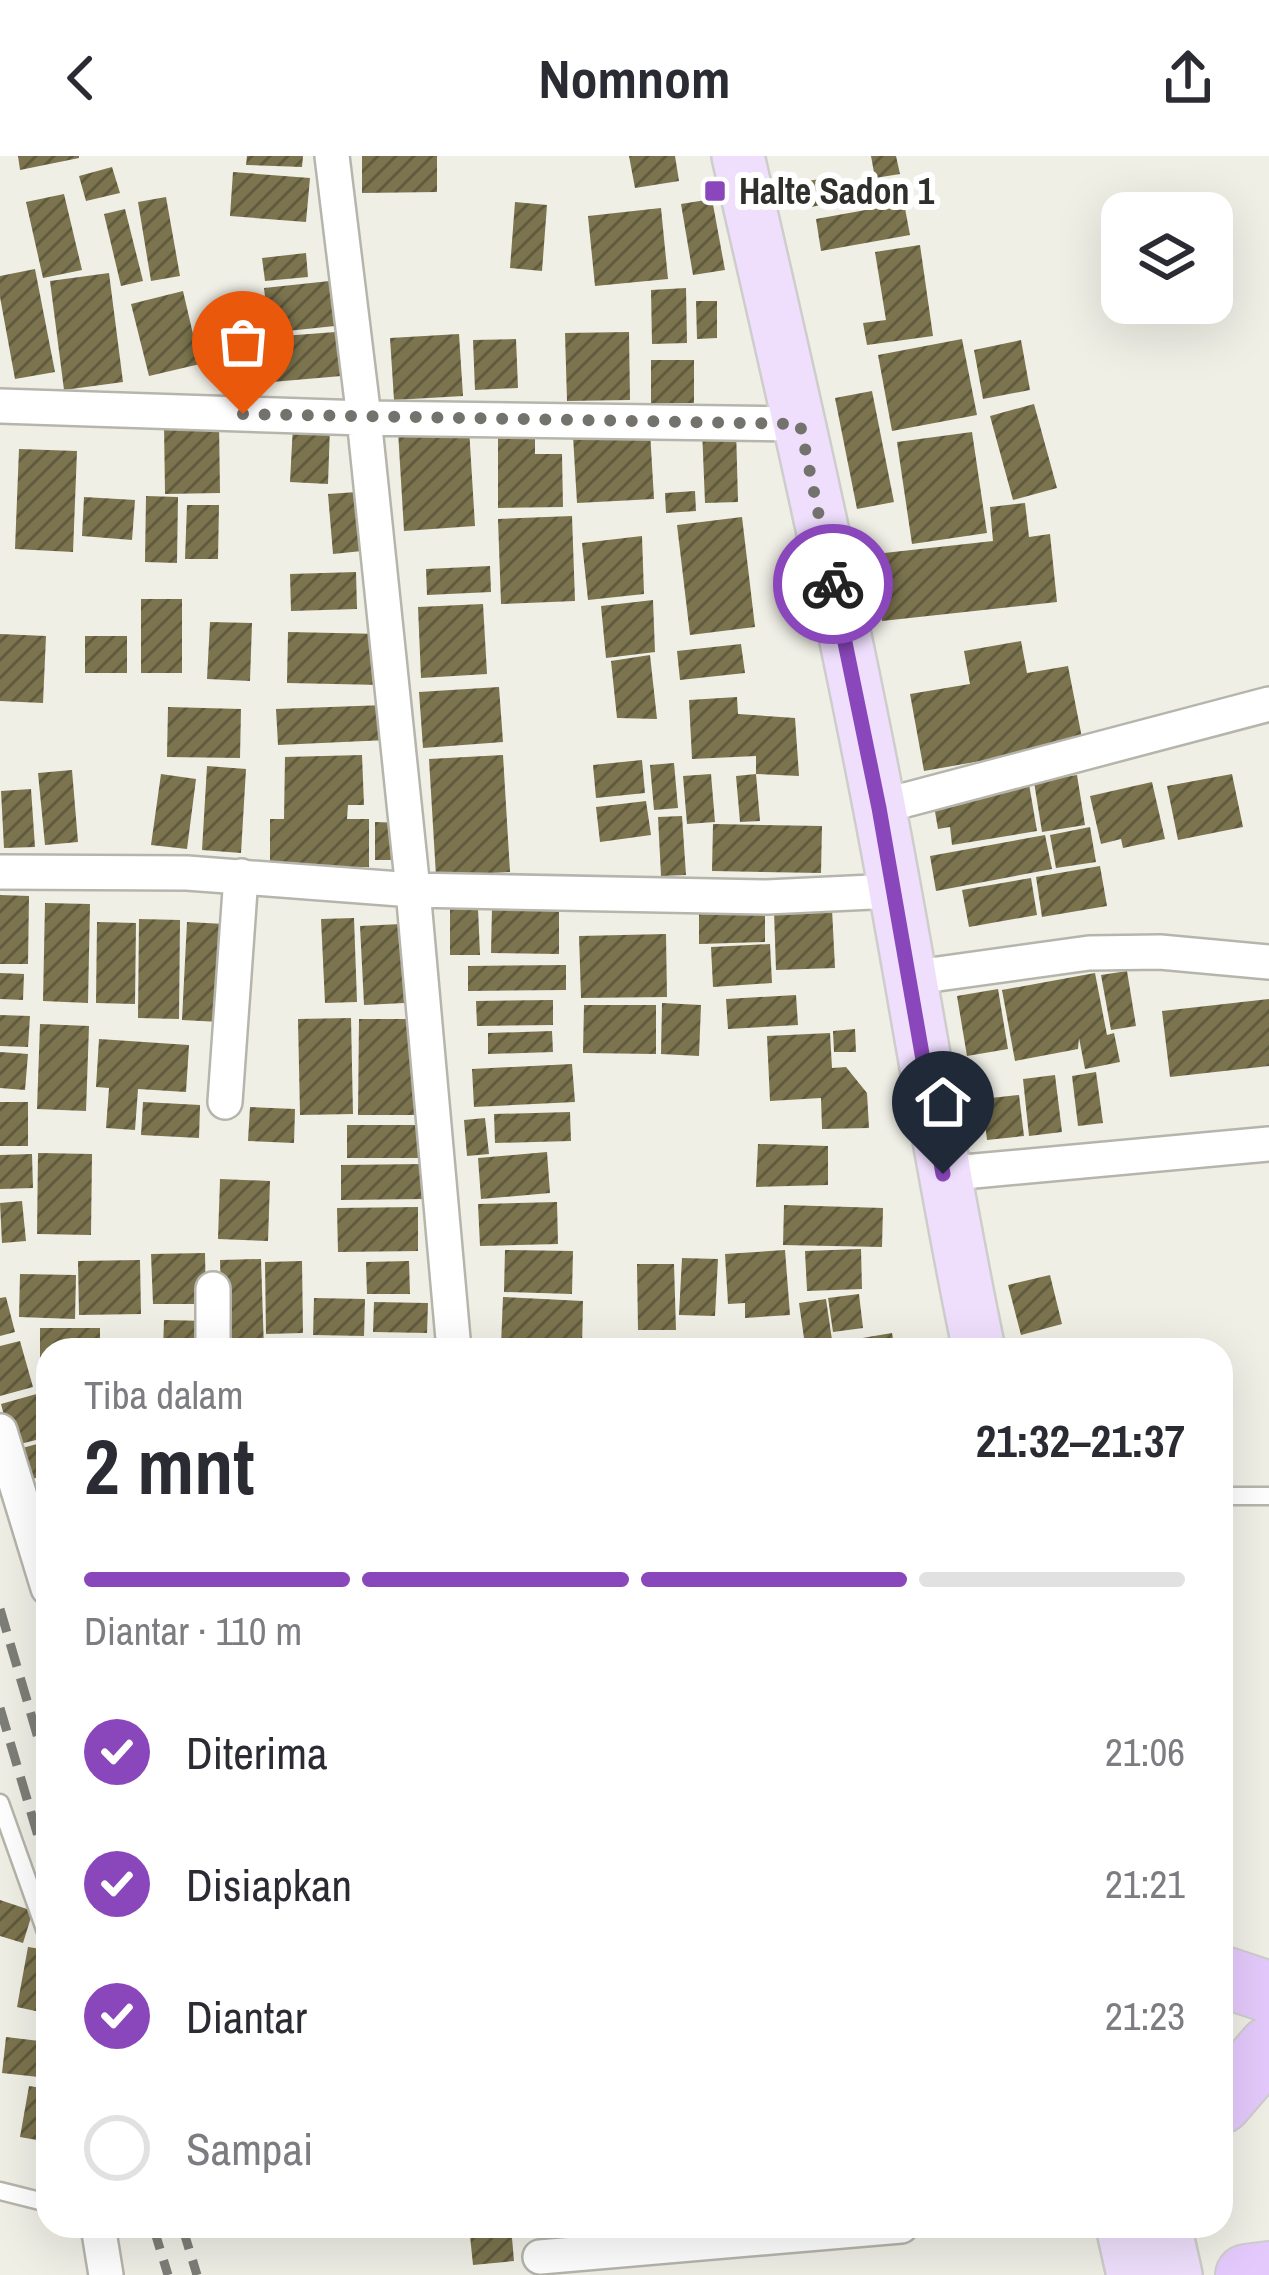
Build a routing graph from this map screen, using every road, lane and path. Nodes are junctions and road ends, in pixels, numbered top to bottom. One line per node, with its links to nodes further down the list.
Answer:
1 (332, 156): 4 (street)
2 (739, 156): 5 (main road)
3 (0, 406): 4 (street)
4 (364, 418): 5 (street); 10 (street)
5 (800, 424): 7 (main road)
6 (1269, 704): 7 (street)
7 (879, 808): 11 (main road)
8 (0, 872): 9 (street)
9 (241, 877): 10 (street); 14 (street)
10 (413, 890): 11 (street); 19 (street)
11 (893, 891): 13 (main road)
12 (1269, 962): 13 (street)
13 (909, 978): 16 (main road)
14 (224, 1102)
15 (1269, 1144): 16 (street)
16 (943, 1174): 20 (main road)
17 (213, 1289): 18 (street)
18 (213, 1338)
19 (453, 1338)
20 (977, 1338)
21 (0, 1431): 24 (street)
22 (1233, 1496): 23 (lane)
23 (1269, 1496)
24 (36, 1549)
25 (0, 1803): 26 (lane)
26 (36, 1904)
27 (1233, 1980): 28 (highway)
28 (1269, 1994): 29 (highway)
29 (1233, 1999)
30 (1269, 2045): 31 (highway); 32 (highway)
31 (1233, 2050)
32 (1233, 2088)
33 (0, 2191): 34 (lane)
34 (36, 2200)
35 (100, 2238): 41 (street)
36 (702, 2238): 39 (street)
37 (1125, 2238): 42 (main road)
38 (1167, 2238): 43 (main road)
39 (540, 2258)
40 (1269, 2272): 44 (highway)
41 (106, 2275)
42 (1133, 2275)
43 (1175, 2275)
44 (1246, 2275)

